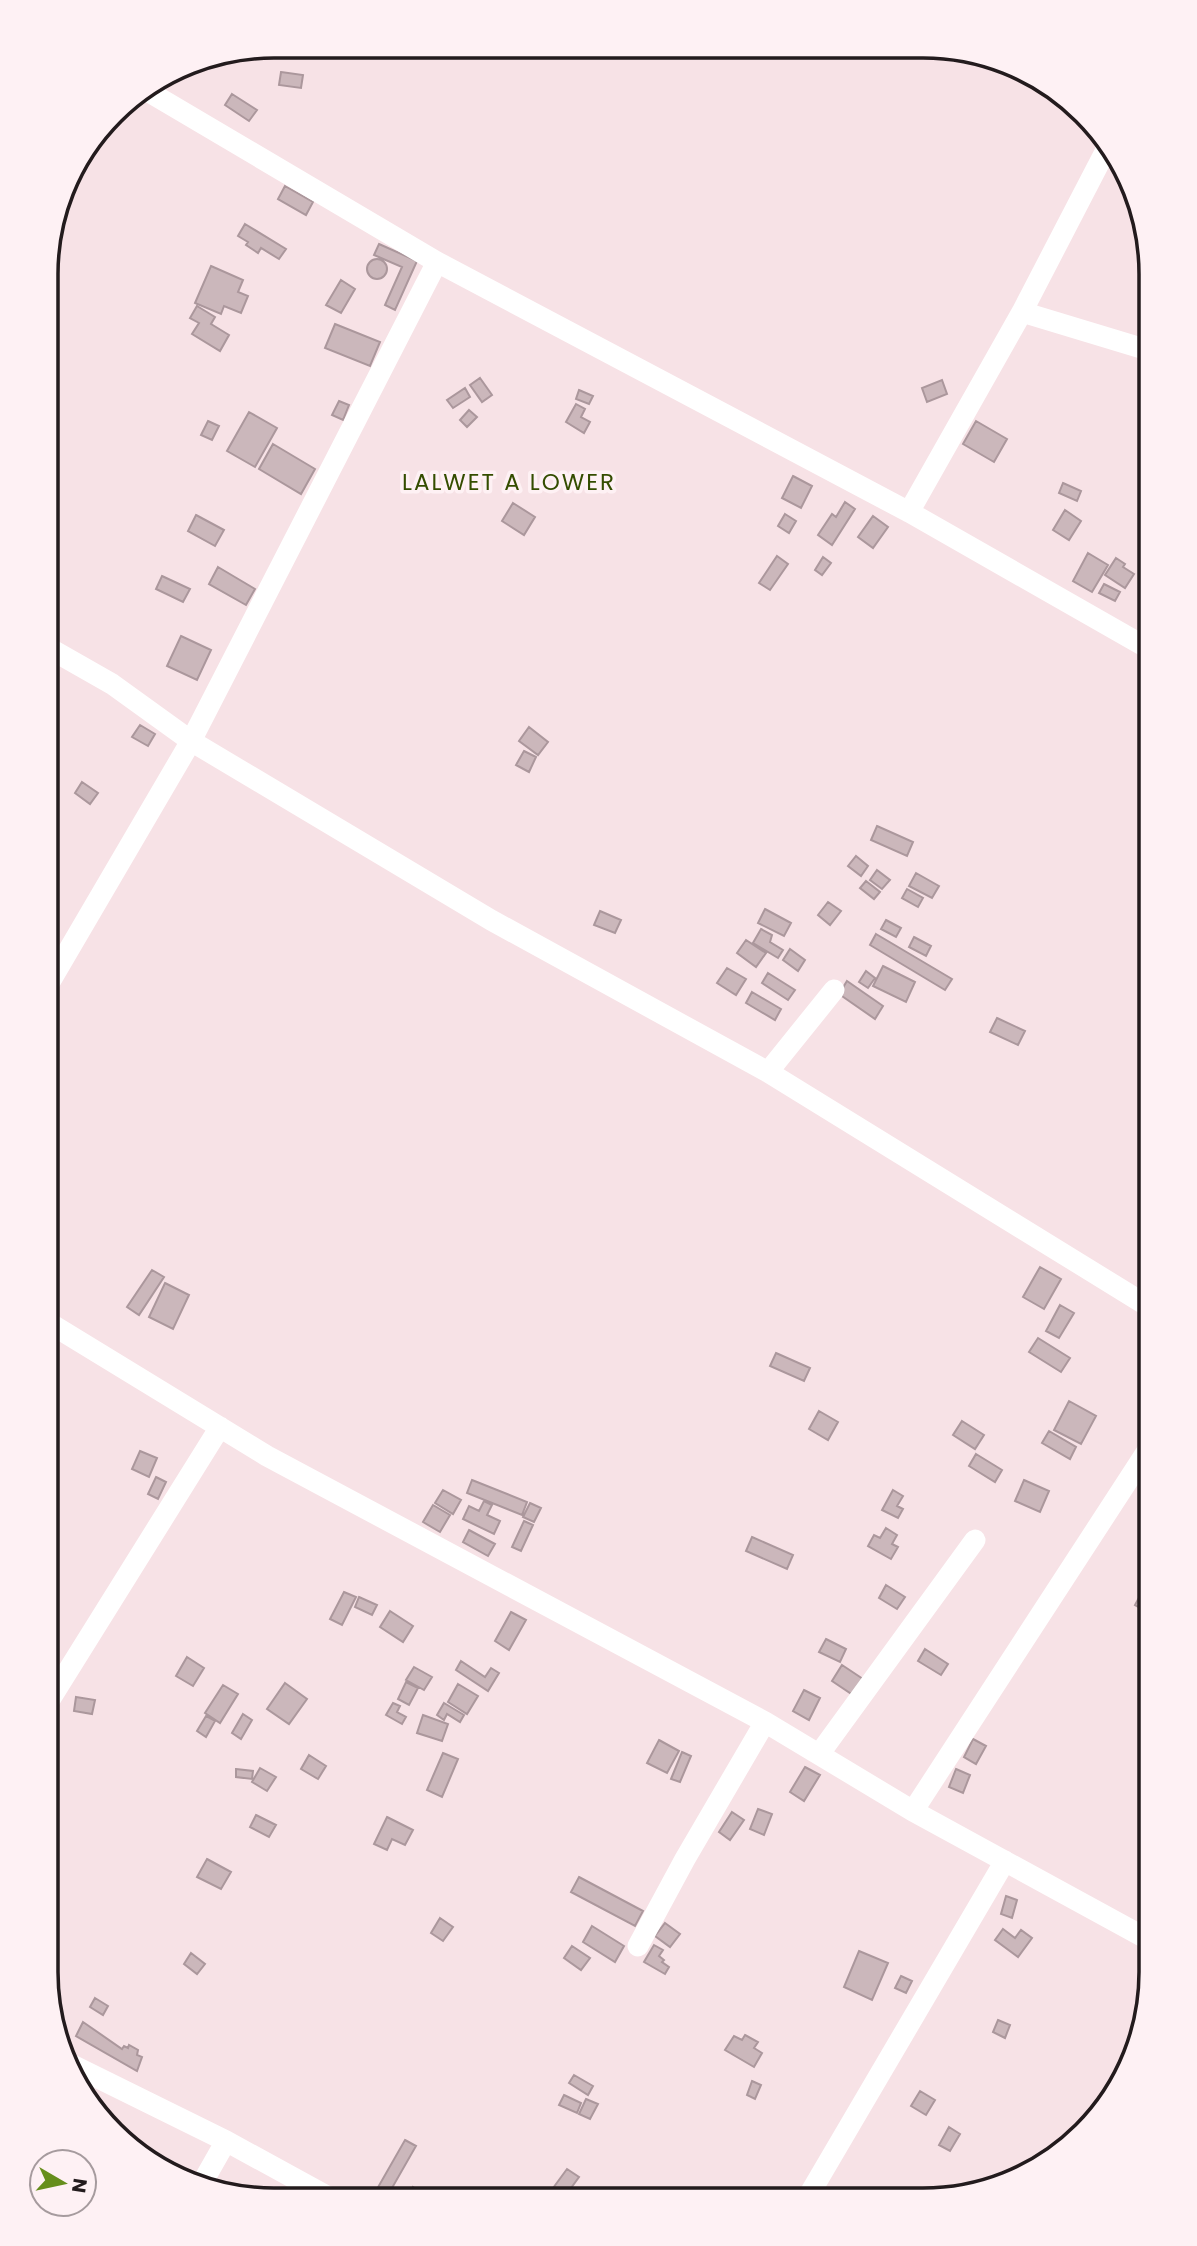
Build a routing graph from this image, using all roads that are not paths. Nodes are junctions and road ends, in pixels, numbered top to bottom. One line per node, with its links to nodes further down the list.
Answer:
1 (153, 94): 3 (street)
2 (1103, 155): 4 (street)
3 (437, 261): 6 (street); 9 (street)
4 (1022, 312): 5 (street); 6 (street)
5 (1139, 347)
6 (909, 512): 7 (street)
7 (1139, 643)
8 (58, 652): 9 (street)
9 (191, 741): 10 (street); 12 (street)
10 (58, 968)
11 (834, 990): 12 (street)
12 (768, 1072): 13 (street)
13 (1139, 1301)
14 (58, 1328): 15 (street)
15 (220, 1427): 18 (street); 19 (street)
16 (1139, 1463): 21 (street)
17 (975, 1540): 20 (street)
18 (58, 1687)
19 (765, 1722): 20 (street); 24 (street)
20 (820, 1753): 21 (street)
21 (913, 1811): 22 (street)
22 (1005, 1861): 23 (street); 29 (street)
23 (1139, 1934)
24 (638, 1946)
25 (82, 2071): 26 (street)
26 (226, 2141): 27 (street); 28 (street)
27 (206, 2177)
28 (312, 2188)
29 (813, 2188)

